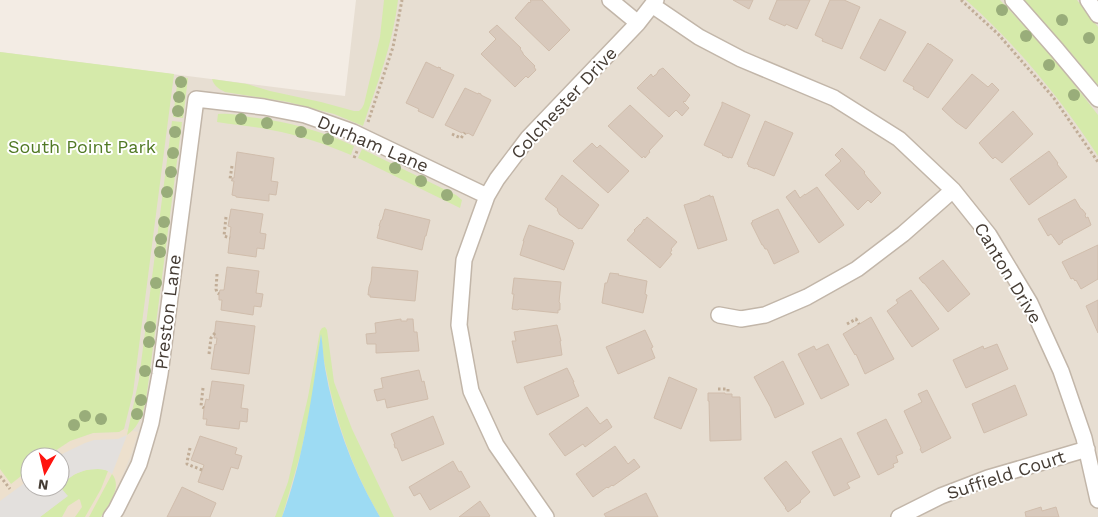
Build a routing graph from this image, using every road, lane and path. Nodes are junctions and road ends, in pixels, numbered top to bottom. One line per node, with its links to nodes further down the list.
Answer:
1 (402, 0): 11 (path)
2 (610, 0): 8 (street)
3 (961, 0): 16 (path)
4 (1013, 0): 10 (street)
5 (1088, 0): 7 (street)
6 (654, 2): 8 (street, Colchester Drive); 19 (street, Canton Drive)
7 (1098, 15)
8 (638, 23): 20 (street, Colchester Drive)
9 (196, 99): 20 (street, Durham Lane); 40 (street, Preston Lane)
10 (1098, 99)
11 (366, 126)
12 (465, 133): 13 (path)
13 (452, 134)
14 (358, 148): 15 (path)
15 (354, 158)
16 (1098, 162)
17 (232, 166): 18 (path)
18 (232, 180)
19 (953, 190): 25 (street); 35 (street, Canton Drive)
20 (487, 196): 41 (street, Colchester Drive)
21 (226, 217): 22 (path)
22 (230, 238)
23 (218, 274): 24 (path)
24 (220, 294)
25 (719, 315)
26 (847, 324): 27 (path)
27 (859, 324)
28 (215, 333): 29 (path)
29 (209, 354)
30 (203, 388): 33 (path)
31 (718, 389): 32 (path)
32 (728, 394)
33 (204, 408)
34 (190, 448): 36 (path)
35 (1087, 450): 39 (street, Canton Drive); 42 (street, Suffield Court)
36 (202, 470)
37 (0, 476): 38 (path)
38 (10, 489)
39 (1098, 500)
40 (111, 517)
41 (546, 517)
42 (899, 517)

